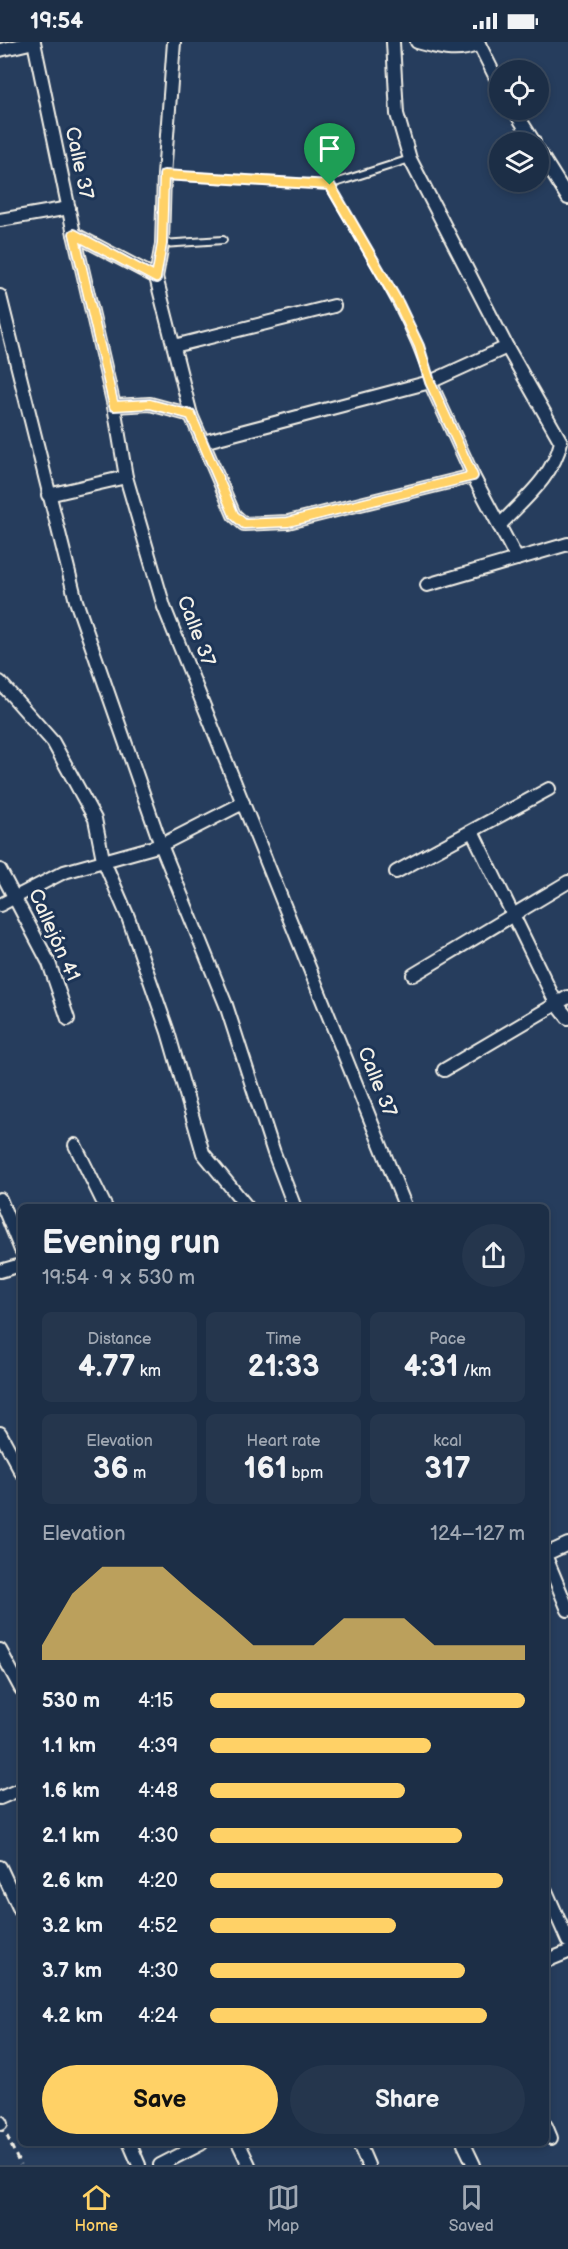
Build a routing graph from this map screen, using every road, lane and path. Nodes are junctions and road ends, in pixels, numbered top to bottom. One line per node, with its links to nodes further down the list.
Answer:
1 (34, 42): 6 (street); 13 (street, Calle 37)
2 (174, 42): 10 (street)
3 (393, 42): 8 (street)
4 (417, 42): 5 (street)
5 (479, 43): 7 (street)
6 (0, 50)
7 (489, 63)
8 (410, 159): 11 (lane); 23 (street)
9 (549, 168): 12 (street)
10 (164, 175): 11 (lane); 17 (street)
11 (330, 185): 24 (lane)
12 (568, 198)
13 (69, 208): 14 (street); 15 (street, Calle 37)
14 (0, 220)
15 (74, 234): 18 (street); 25 (street, Calle 37)
16 (223, 240): 17 (lane)
17 (162, 244): 18 (street)
18 (156, 278): 22 (street)
19 (0, 296): 21 (street)
20 (334, 306): 22 (street)
21 (5, 340): 30 (street)
22 (174, 346): 26 (street)
23 (507, 347): 24 (street); 31 (street)
24 (430, 382): 27 (street); 28 (street)
25 (114, 406): 26 (street); 29 (street, Calle 37)
26 (191, 415): 27 (street)
27 (203, 442): 28 (street)
28 (473, 476): 31 (street)
29 (126, 477): 30 (street); 37 (street, Calle 37)
30 (48, 495): 39 (street)
31 (499, 526): 33 (street)
32 (568, 544): 33 (street)
33 (517, 559): 34 (street)
34 (428, 585)
35 (0, 682): 40 (street)
36 (549, 789): 38 (street)
37 (243, 803): 39 (street); 57 (street, Calle 37)
38 (473, 833): 42 (street); 46 (street)
39 (161, 845): 40 (street); 56 (street)
40 (103, 859): 44 (street); 55 (street)
41 (0, 870): 44 (street, Callejón 41)
42 (396, 872)
43 (568, 882): 46 (street)
44 (16, 896): 45 (street); 50 (street, Callejón 41)
45 (0, 905)
46 (513, 917): 47 (street); 48 (street)
47 (413, 975)
48 (562, 1000): 49 (street); 51 (street)
49 (568, 1018)
50 (68, 1019)
51 (444, 1070)
52 (75, 1145): 54 (street)
53 (0, 1199): 58 (street)
54 (104, 1204)
55 (245, 1204)
56 (293, 1204)
57 (404, 1204)
58 (18, 1243)
59 (18, 1266): 60 (street)
60 (0, 1271)
61 (0, 1433): 62 (street)
62 (18, 1466)
63 (568, 1544): 64 (street)
64 (549, 1554)
65 (549, 1563): 66 (street)
66 (568, 1610)
67 (0, 1650): 68 (street)
68 (18, 1683)
69 (18, 1790): 70 (street)
70 (0, 1798)
71 (0, 1867): 73 (street)
72 (549, 1898): 74 (street)
73 (18, 1906)
74 (568, 1941)
75 (568, 1952): 76 (street)
76 (549, 1960)
77 (0, 2123): 85 (path)
78 (549, 2133): 79 (street)
79 (551, 2138)
80 (131, 2146): 86 (street)
81 (197, 2146): 87 (street)
82 (240, 2146): 88 (street)
83 (360, 2146): 89 (street)
84 (465, 2146): 90 (street)
85 (20, 2165)
86 (139, 2165)
87 (160, 2165)
88 (249, 2165)
89 (368, 2165)
90 (474, 2165)

